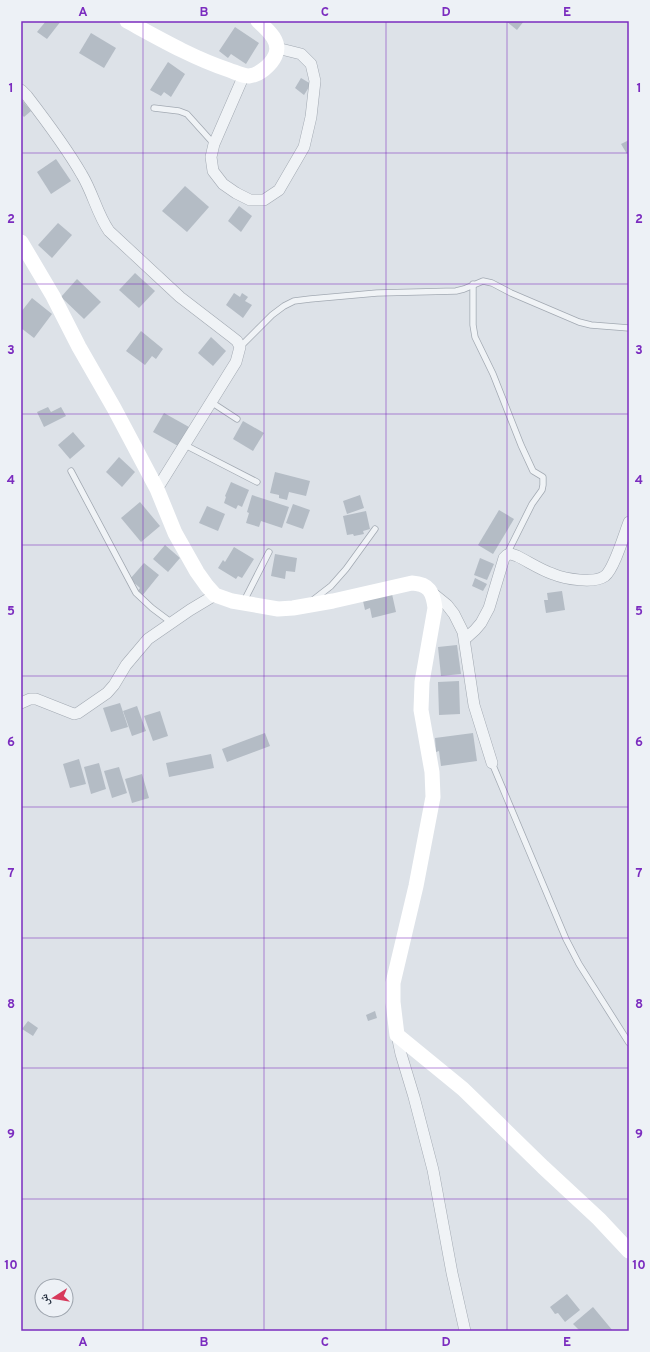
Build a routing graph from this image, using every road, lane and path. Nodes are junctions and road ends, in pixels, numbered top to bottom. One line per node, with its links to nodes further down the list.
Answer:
1 (127, 21): 4 (street)
2 (259, 21): 3 (street)
3 (277, 48): 4 (street); 7 (street)
4 (244, 75): 7 (street)
5 (21, 90): 11 (street)
6 (154, 108): 7 (lane)
7 (214, 144)
8 (21, 242): 17 (street)
9 (473, 284): 10 (lane); 11 (lane); 21 (lane)
10 (629, 328)
11 (240, 347): 12 (street)
12 (211, 402): 13 (lane); 14 (street)
13 (237, 419)
14 (184, 445): 16 (lane); 17 (street)
15 (71, 471): 26 (lane)
16 (257, 482)
17 (157, 489): 23 (street)
18 (629, 522): 21 (street)
19 (375, 529): 25 (lane)
20 (269, 552): 24 (lane)
21 (507, 555): 27 (street)
22 (430, 592): 25 (street); 27 (street); 30 (street)
23 (215, 595): 24 (street); 26 (street)
24 (243, 603): 25 (street)
25 (306, 606)
26 (172, 623): 28 (street)
27 (465, 639): 29 (street)
28 (21, 703)
29 (492, 762): 31 (lane)
30 (397, 1035): 32 (street); 33 (street)
31 (629, 1043)
32 (629, 1251)
33 (465, 1331)

